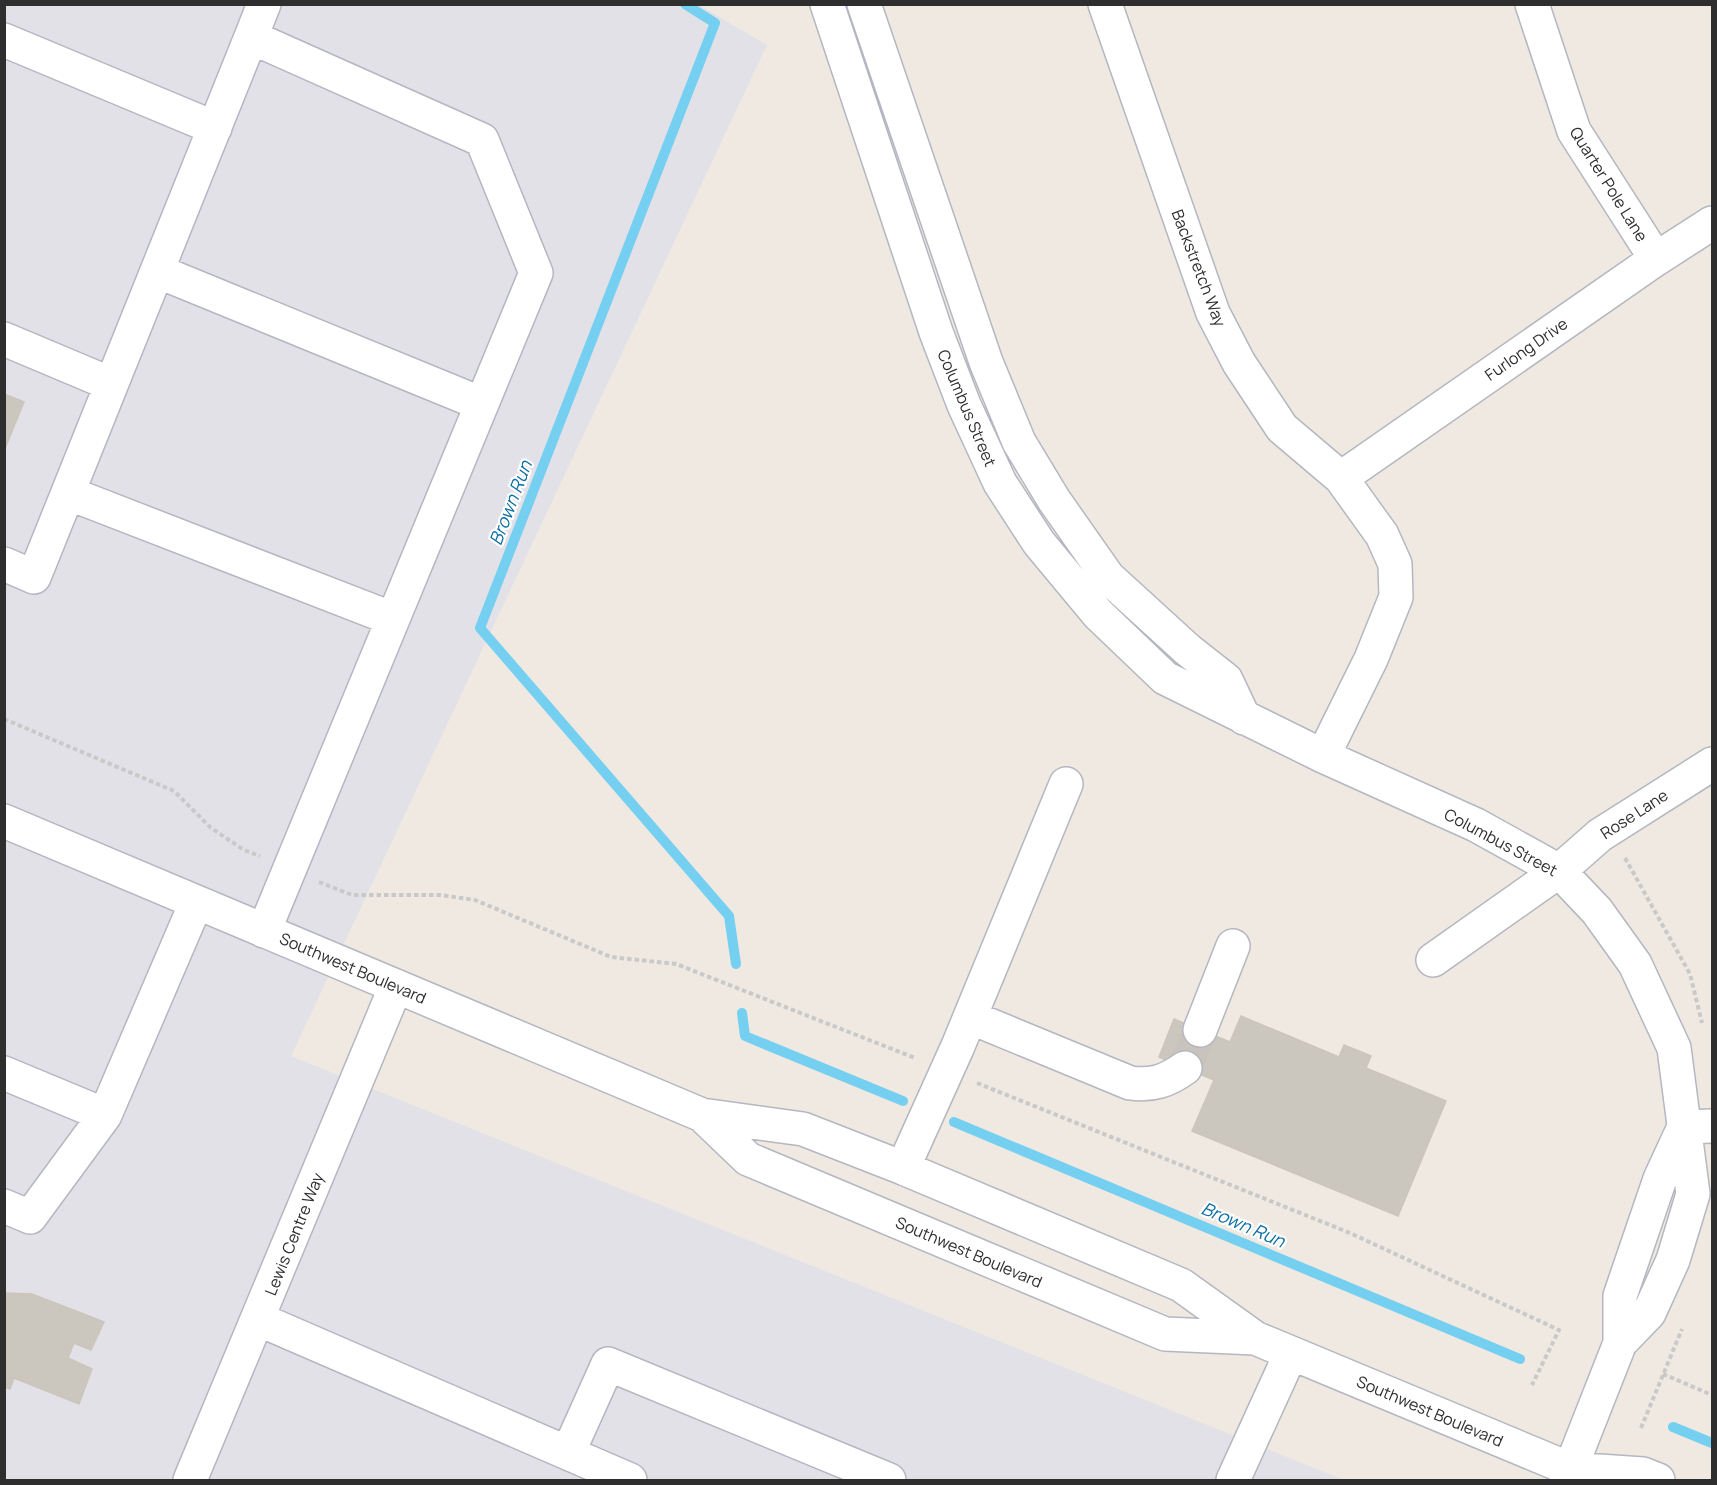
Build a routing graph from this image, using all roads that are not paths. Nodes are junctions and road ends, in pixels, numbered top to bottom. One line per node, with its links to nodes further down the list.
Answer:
1 (264, 4): 6 (street)
2 (827, 4): 19 (street, Columbus Street)
3 (864, 4): 19 (street, Columbus Street)
4 (1105, 4): 15 (street, Backstretch Way)
5 (1532, 4): 10 (street, Quarter Pole Lane)
6 (251, 37): 8 (street); 14 (street)
7 (4, 40): 8 (street)
8 (214, 128): 11 (street)
9 (1713, 223): 10 (street, Furlong Drive)
10 (1656, 259): 15 (street, Furlong Drive)
11 (157, 271): 13 (street); 14 (street)
12 (4, 339): 13 (street)
13 (111, 384): 16 (street)
14 (482, 404): 18 (street)
15 (1341, 478): 20 (street, Backstretch Way)
16 (68, 493): 17 (street); 18 (street)
17 (4, 564)
18 (393, 619): 26 (street)
19 (1244, 718): 20 (street, Columbus Street)
20 (1323, 756): 24 (street, Columbus Street)
21 (1713, 764): 24 (street, Rose Lane)
22 (1066, 784): 30 (street)
23 (4, 821): 25 (street, Southwest Boulevard)
24 (1559, 871): 28 (street, Rose Lane); 36 (street, Columbus Street)
25 (196, 903): 26 (street, Southwest Boulevard); 34 (street)
26 (264, 930): 29 (street, Southwest Boulevard)
27 (1233, 946): 31 (street)
28 (1433, 960)
29 (396, 986): 35 (street, Southwest Boulevard); 39 (street, Lewis Centre Way)
30 (970, 1017): 32 (street); 37 (street)
31 (1200, 1030)
32 (1185, 1068)
33 (4, 1072): 34 (street)
34 (105, 1115): 38 (street)
35 (702, 1115): 37 (street, Southwest Boulevard); 40 (street, Southwest Boulevard)
36 (1698, 1127): 43 (street, Columbus Street)
37 (903, 1168): 40 (street, Southwest Boulevard)
38 (4, 1206)
39 (258, 1319): 42 (street); 44 (street, Lewis Centre Way)
40 (1255, 1338): 41 (street, Southwest Boulevard)
41 (1291, 1353): 43 (street, Southwest Boulevard); 47 (street)
42 (568, 1453): 45 (street); 46 (street)
43 (1573, 1477): 48 (street, Southwest Boulevard)
44 (190, 1480)
45 (630, 1480)
46 (889, 1480)
47 (1233, 1480)
48 (1658, 1480)

